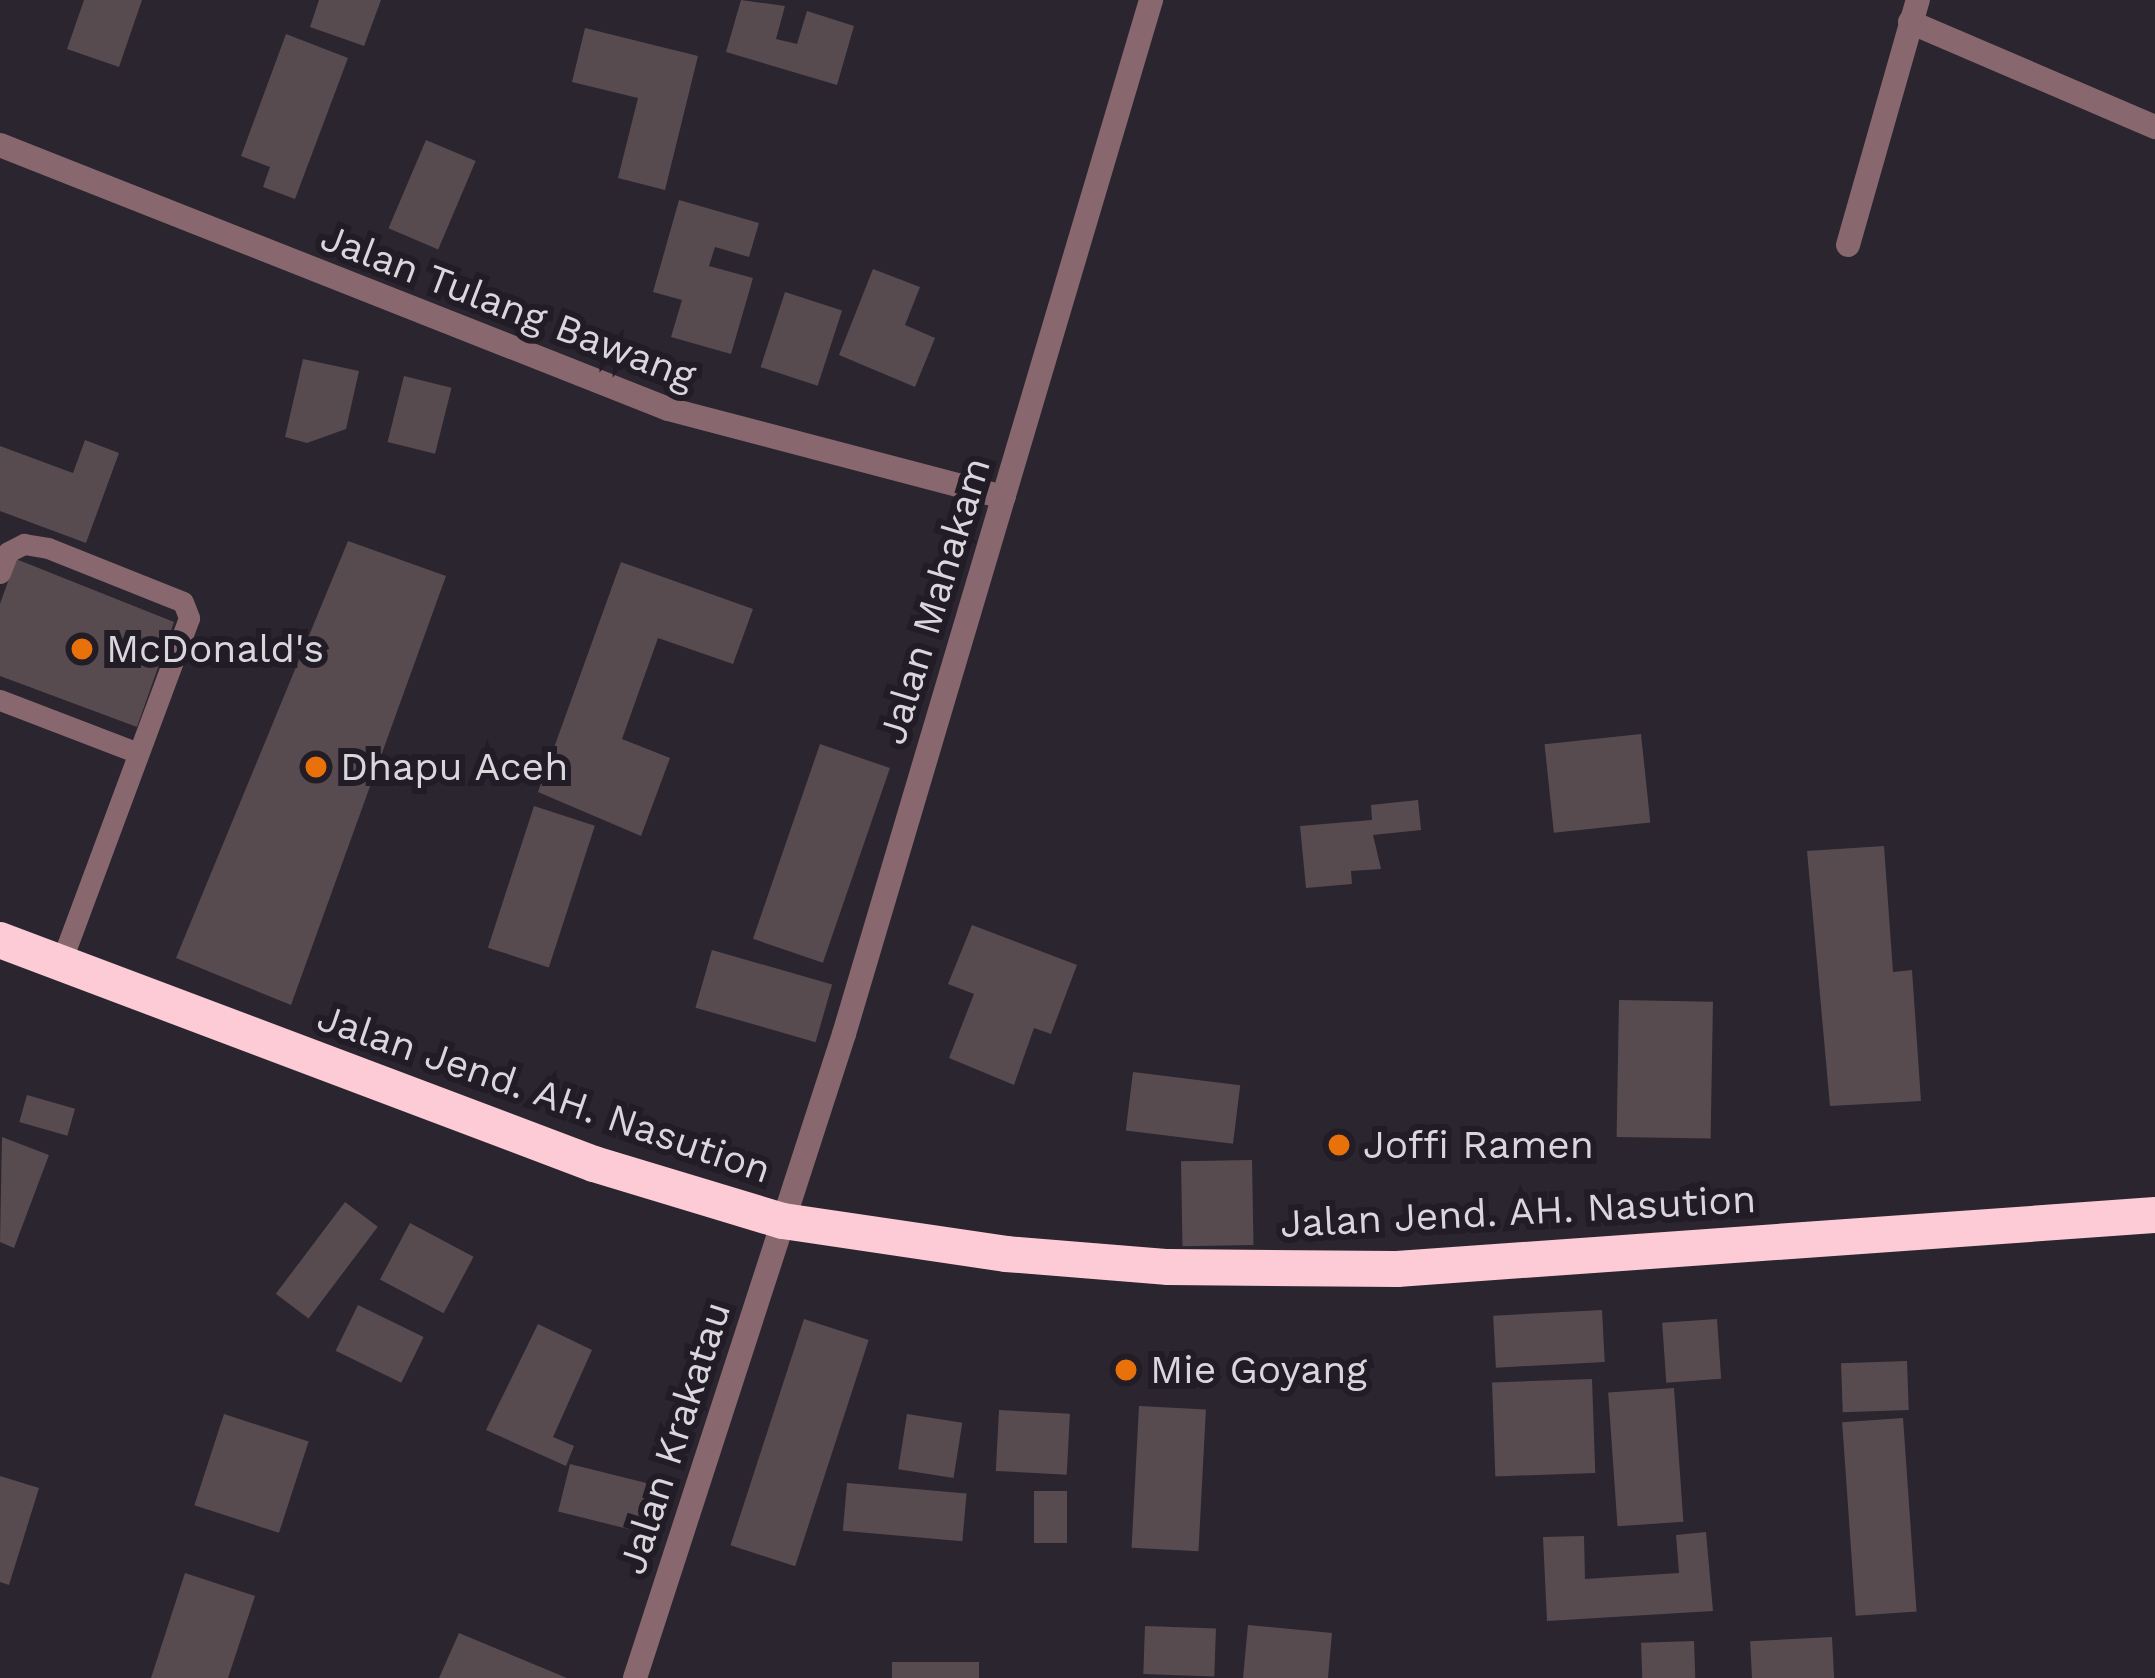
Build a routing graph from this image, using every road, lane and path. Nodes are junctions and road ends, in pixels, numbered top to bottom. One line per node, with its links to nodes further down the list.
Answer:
1 (1151, 0): 6 (street, Jalan Mahakam)
2 (1914, 11): 3 (street); 5 (street)
3 (2155, 128)
4 (0, 145): 6 (street, Jalan Tulang Bawang)
5 (1848, 245)
6 (1004, 497): 13 (street, Jalan Mahakam)
7 (0, 573): 9 (lane)
8 (0, 700): 9 (lane)
9 (138, 753): 11 (lane)
10 (0, 940): 11 (highway, Jalan Jend. AH. Nasution)
11 (61, 963): 13 (highway, Jalan Jend. AH. Nasution)
12 (2155, 1215): 13 (highway, Jalan Jend. AH. Nasution)
13 (783, 1221): 14 (street, Jalan Krakatau)
14 (634, 1678)

